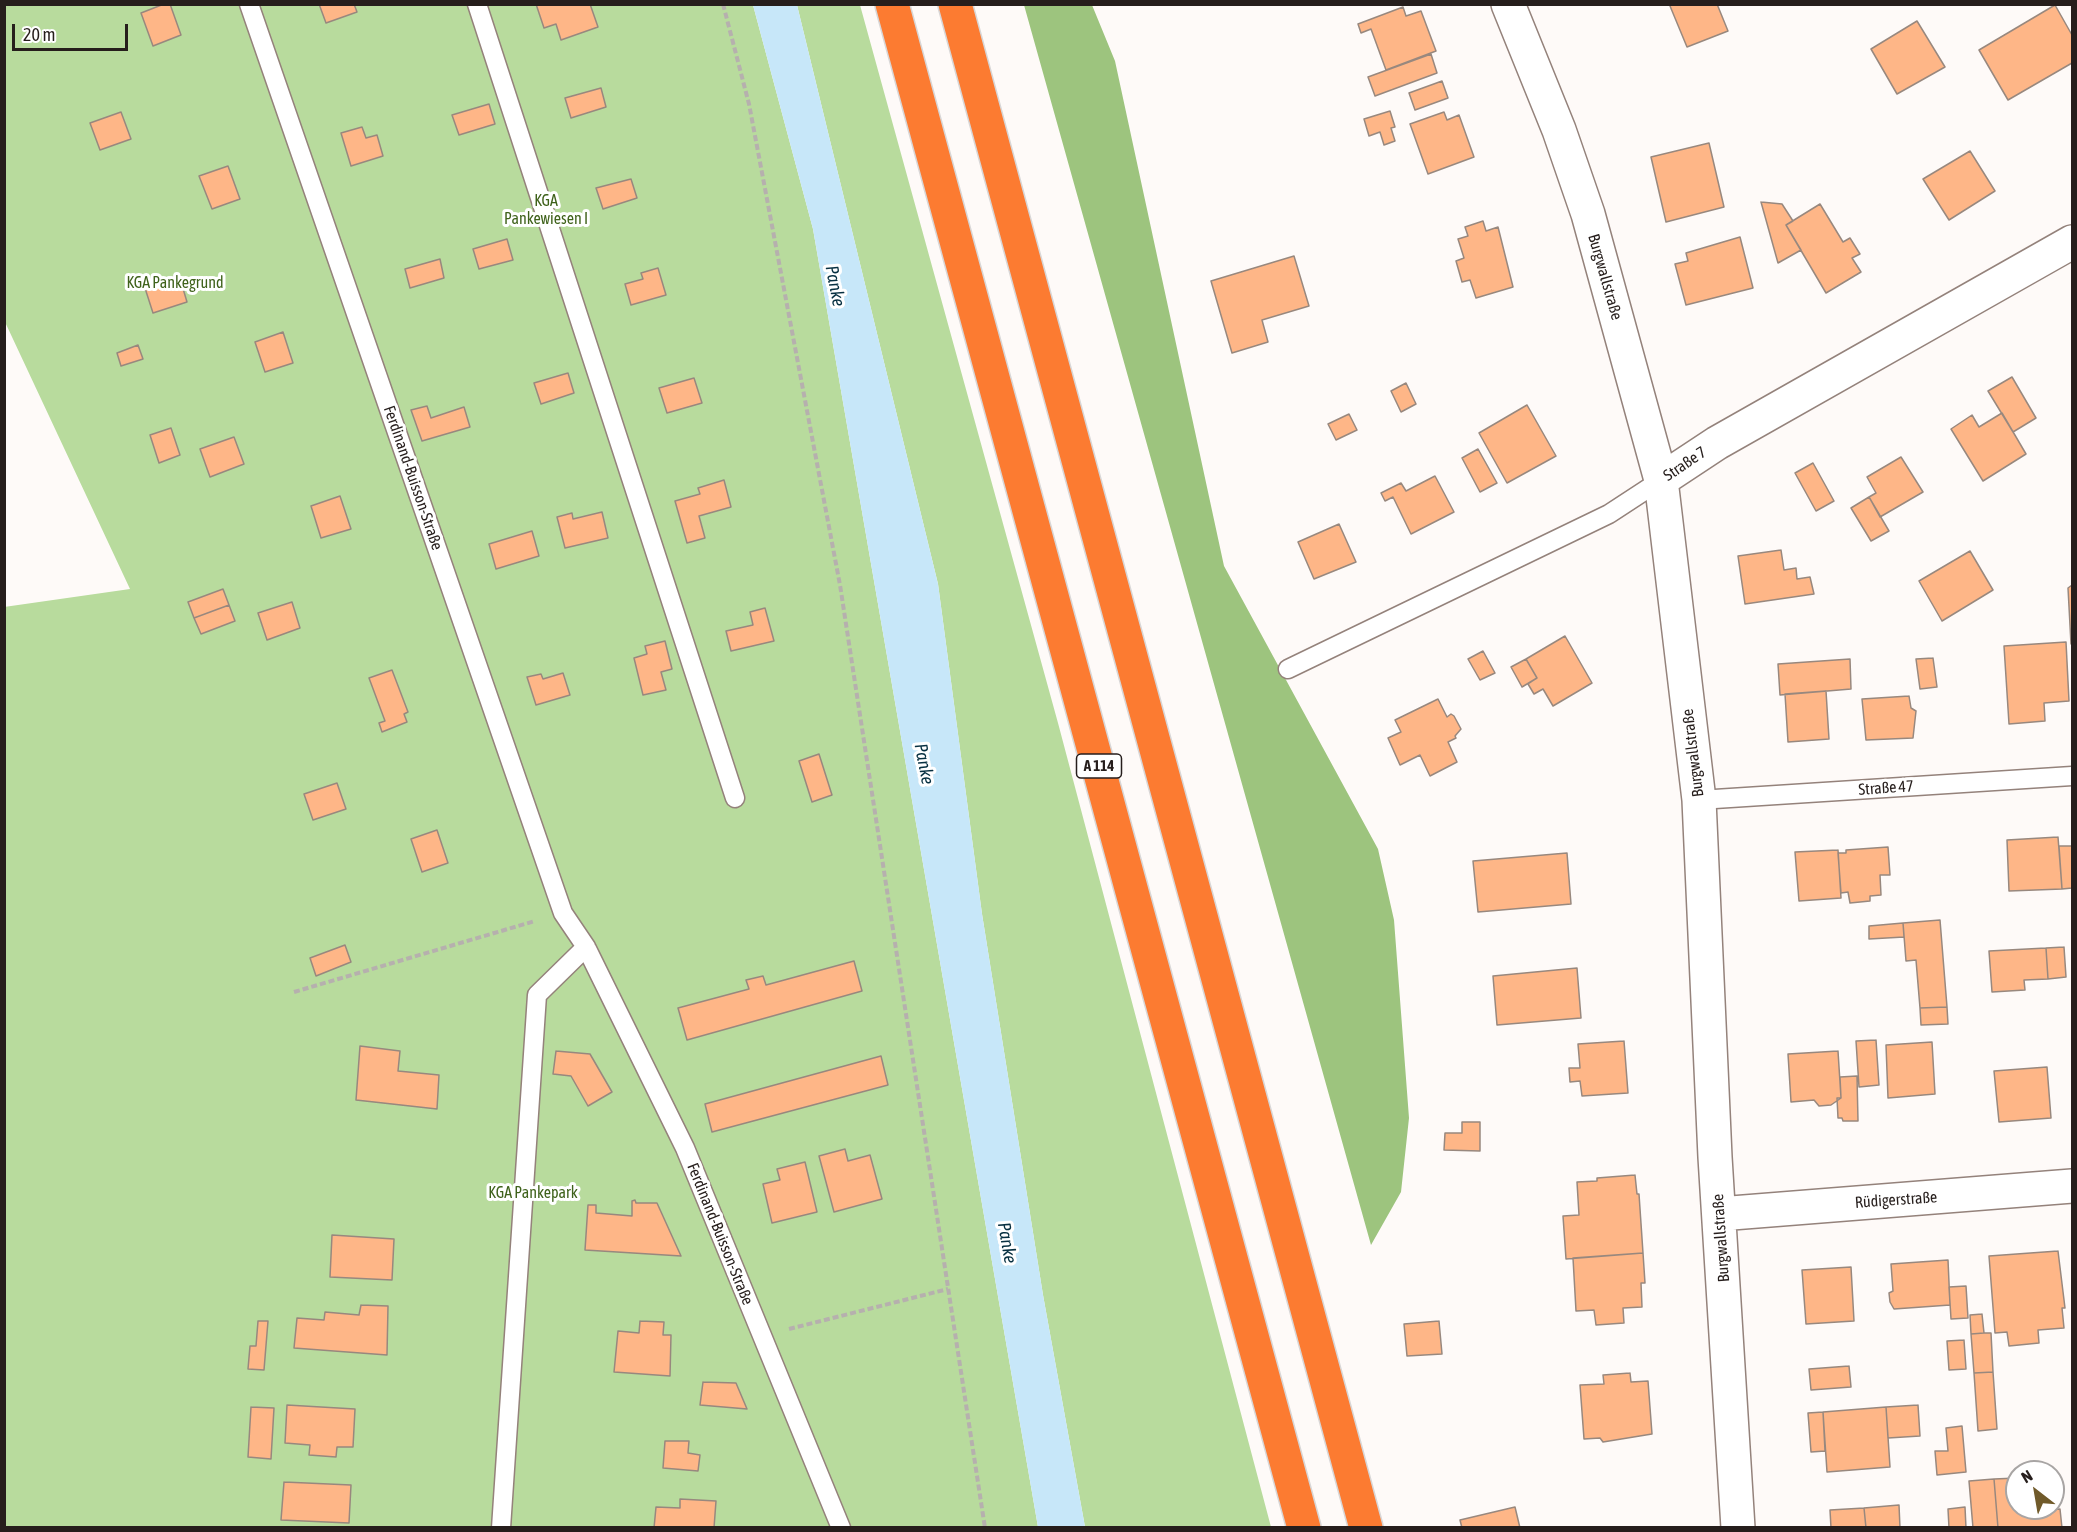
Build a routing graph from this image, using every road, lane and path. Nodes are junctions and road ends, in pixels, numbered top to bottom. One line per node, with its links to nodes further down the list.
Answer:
1 (249, 4): 13 (lane, Ferdinand-Buisson-Straße)
2 (477, 4): 11 (lane)
3 (723, 4): 18 (path)
4 (892, 4): 23 (highway, A 114)
5 (955, 4): 24 (highway)
6 (1508, 4): 8 (street, Burgwallstraße)
7 (2073, 242): 8 (street, Straße 7)
8 (1661, 480): 9 (lane, Straße 7); 12 (street, Burgwallstraße)
9 (1288, 669)
10 (2073, 776): 12 (lane, Straße 47)
11 (735, 798)
12 (1699, 800): 17 (street, Burgwallstraße)
13 (563, 913): 14 (lane, Ferdinand-Buisson-Straße); 15 (path)
14 (586, 947): 19 (lane, Ferdinand-Buisson-Straße); 20 (lane)
15 (294, 992)
16 (2073, 1186): 17 (street, Rüdigerstraße)
17 (1719, 1214): 25 (street, Burgwallstraße)
18 (948, 1289): 19 (path); 22 (path)
19 (762, 1336): 21 (lane, Ferdinand-Buisson-Straße)
20 (501, 1527)
21 (841, 1527)
22 (985, 1527)
23 (1304, 1527)
24 (1366, 1527)
25 (1738, 1527)

